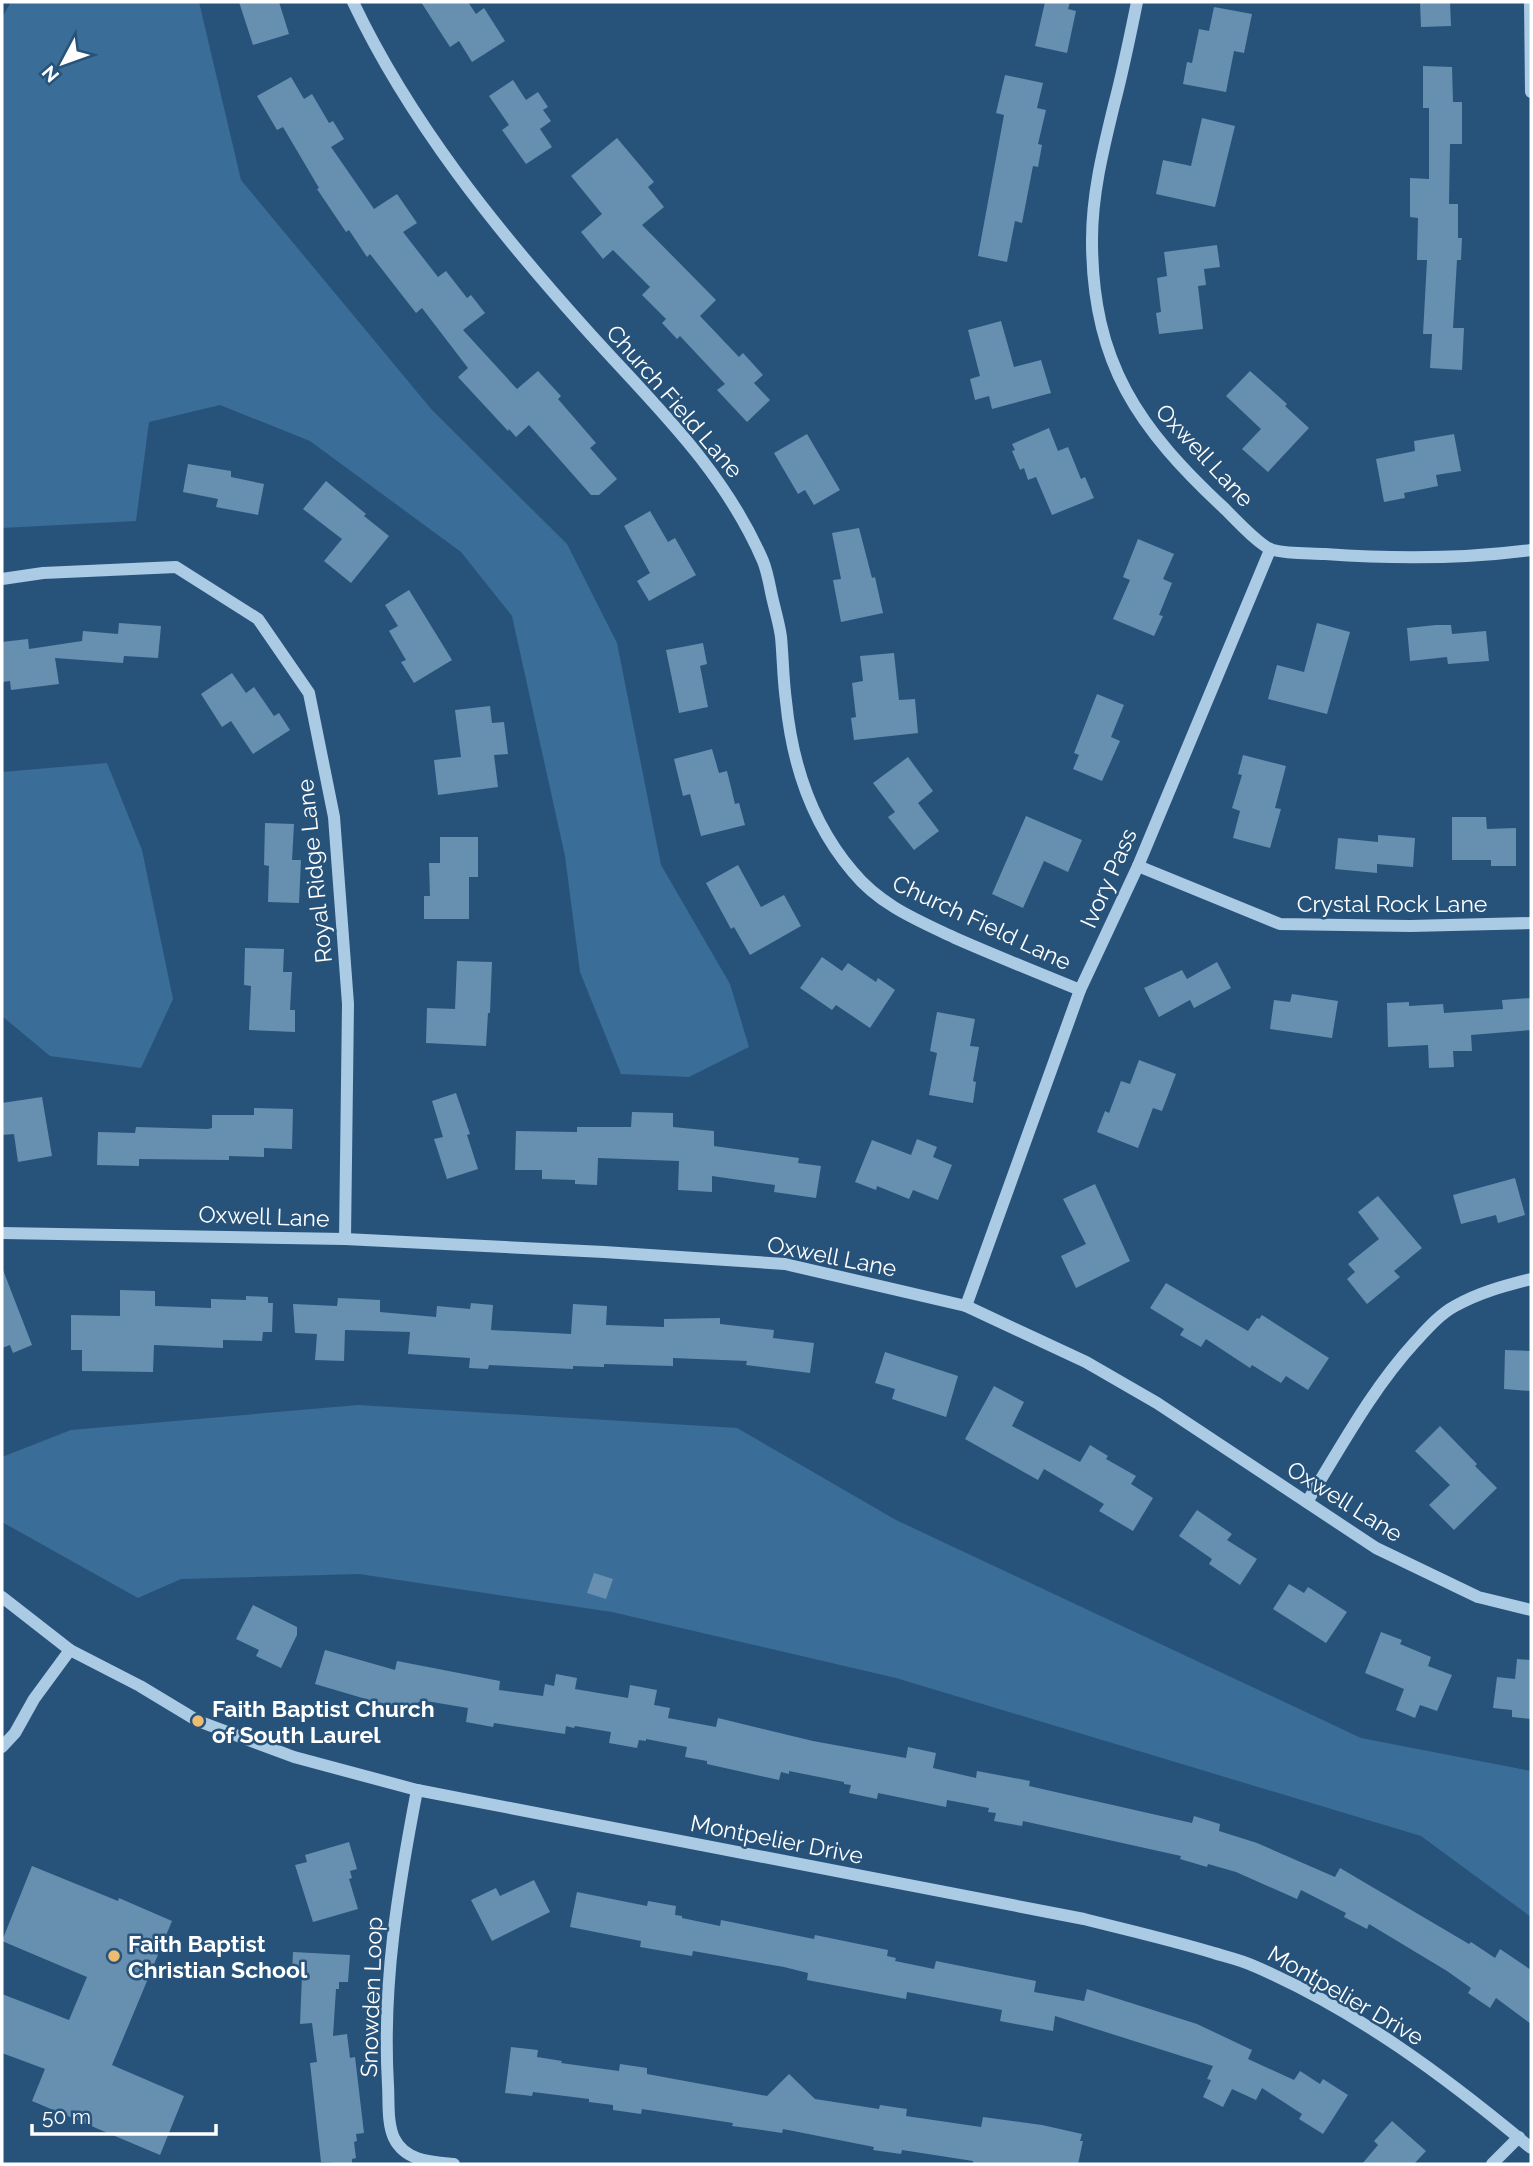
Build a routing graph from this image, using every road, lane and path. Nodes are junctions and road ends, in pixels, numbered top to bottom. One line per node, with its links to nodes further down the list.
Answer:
1 (353, 2): 10 (street, Church Field Lane)
2 (1137, 2): 5 (street, Oxwell Lane)
3 (1530, 2): 4 (street)
4 (1531, 92)
5 (1270, 550): 6 (street); 8 (street, Ivory Pass)
6 (1531, 550)
7 (2, 579): 12 (street, Royal Ridge Lane)
8 (1138, 866): 9 (street, Crystal Rock Lane); 10 (street, Ivory Pass)
9 (1531, 923)
10 (1080, 990): 14 (street, Ivory Pass)
11 (2, 1233): 12 (street, Oxwell Lane)
12 (345, 1239): 14 (street, Oxwell Lane)
13 (1531, 1279): 15 (street)
14 (967, 1306): 15 (street, Oxwell Lane)
15 (1307, 1502): 17 (street, Oxwell Lane)
16 (2, 1597): 18 (street, Montpelier Drive)
17 (1531, 1610)
18 (70, 1650): 19 (street); 20 (street, Montpelier Drive)
19 (2, 1747)
20 (417, 1790): 21 (street, Montpelier Drive); 23 (street, Snowden Loop)
21 (1519, 2137): 22 (street, Montpelier Drive); 24 (street)
22 (1531, 2148)
23 (454, 2164)
24 (1492, 2164)

